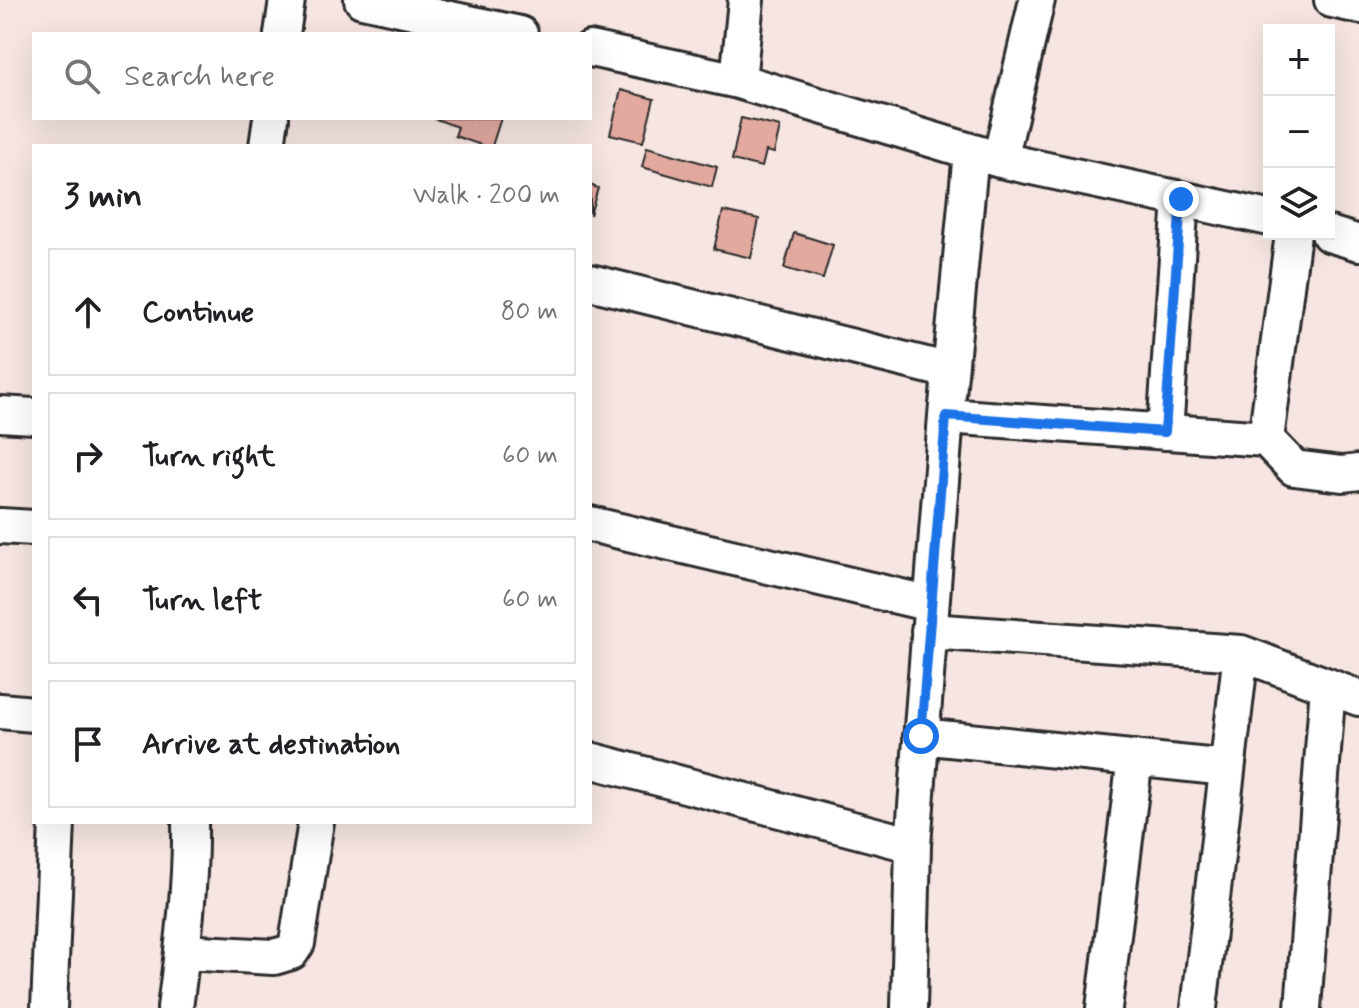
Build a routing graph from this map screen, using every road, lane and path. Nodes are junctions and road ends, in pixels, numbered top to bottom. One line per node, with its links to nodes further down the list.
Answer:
1 (287, 0): 7 (street)
2 (362, 0): 8 (street)
3 (746, 0): 10 (street)
4 (1037, 0): 13 (street)
5 (1332, 0): 6 (street)
6 (1359, 6)
7 (282, 32)
8 (511, 32)
9 (592, 49): 10 (street)
10 (738, 81): 13 (street)
11 (271, 120): 12 (street)
12 (267, 144)
13 (985, 156): 14 (street); 20 (street)
14 (1181, 199): 15 (street); 24 (street)
15 (1263, 217)
16 (1335, 236): 18 (street)
17 (1292, 240): 25 (street)
18 (1359, 243)
19 (592, 282): 20 (street)
20 (950, 371): 23 (street)
21 (0, 414): 22 (street)
22 (32, 416)
23 (946, 416): 24 (street); 30 (street)
24 (1165, 432): 25 (street)
25 (1266, 439): 26 (street)
26 (1359, 472)
27 (592, 525): 30 (street)
28 (0, 526): 29 (street)
29 (32, 528)
30 (930, 617): 31 (street); 35 (street)
31 (1241, 653): 32 (street); 38 (street)
32 (1344, 692): 49 (street)
33 (0, 711): 34 (street)
34 (32, 714)
35 (921, 736): 36 (street); 42 (street)
36 (1135, 758): 38 (street); 47 (street)
37 (592, 761): 42 (street)
38 (1227, 768): 48 (street)
39 (57, 824): 44 (street)
40 (190, 824): 43 (street)
41 (316, 824): 43 (street)
42 (913, 845): 46 (street)
43 (183, 952): 45 (street)
44 (49, 1008)
45 (175, 1008)
46 (909, 1008)
47 (1104, 1008)
48 (1199, 1008)
49 (1303, 1008)

